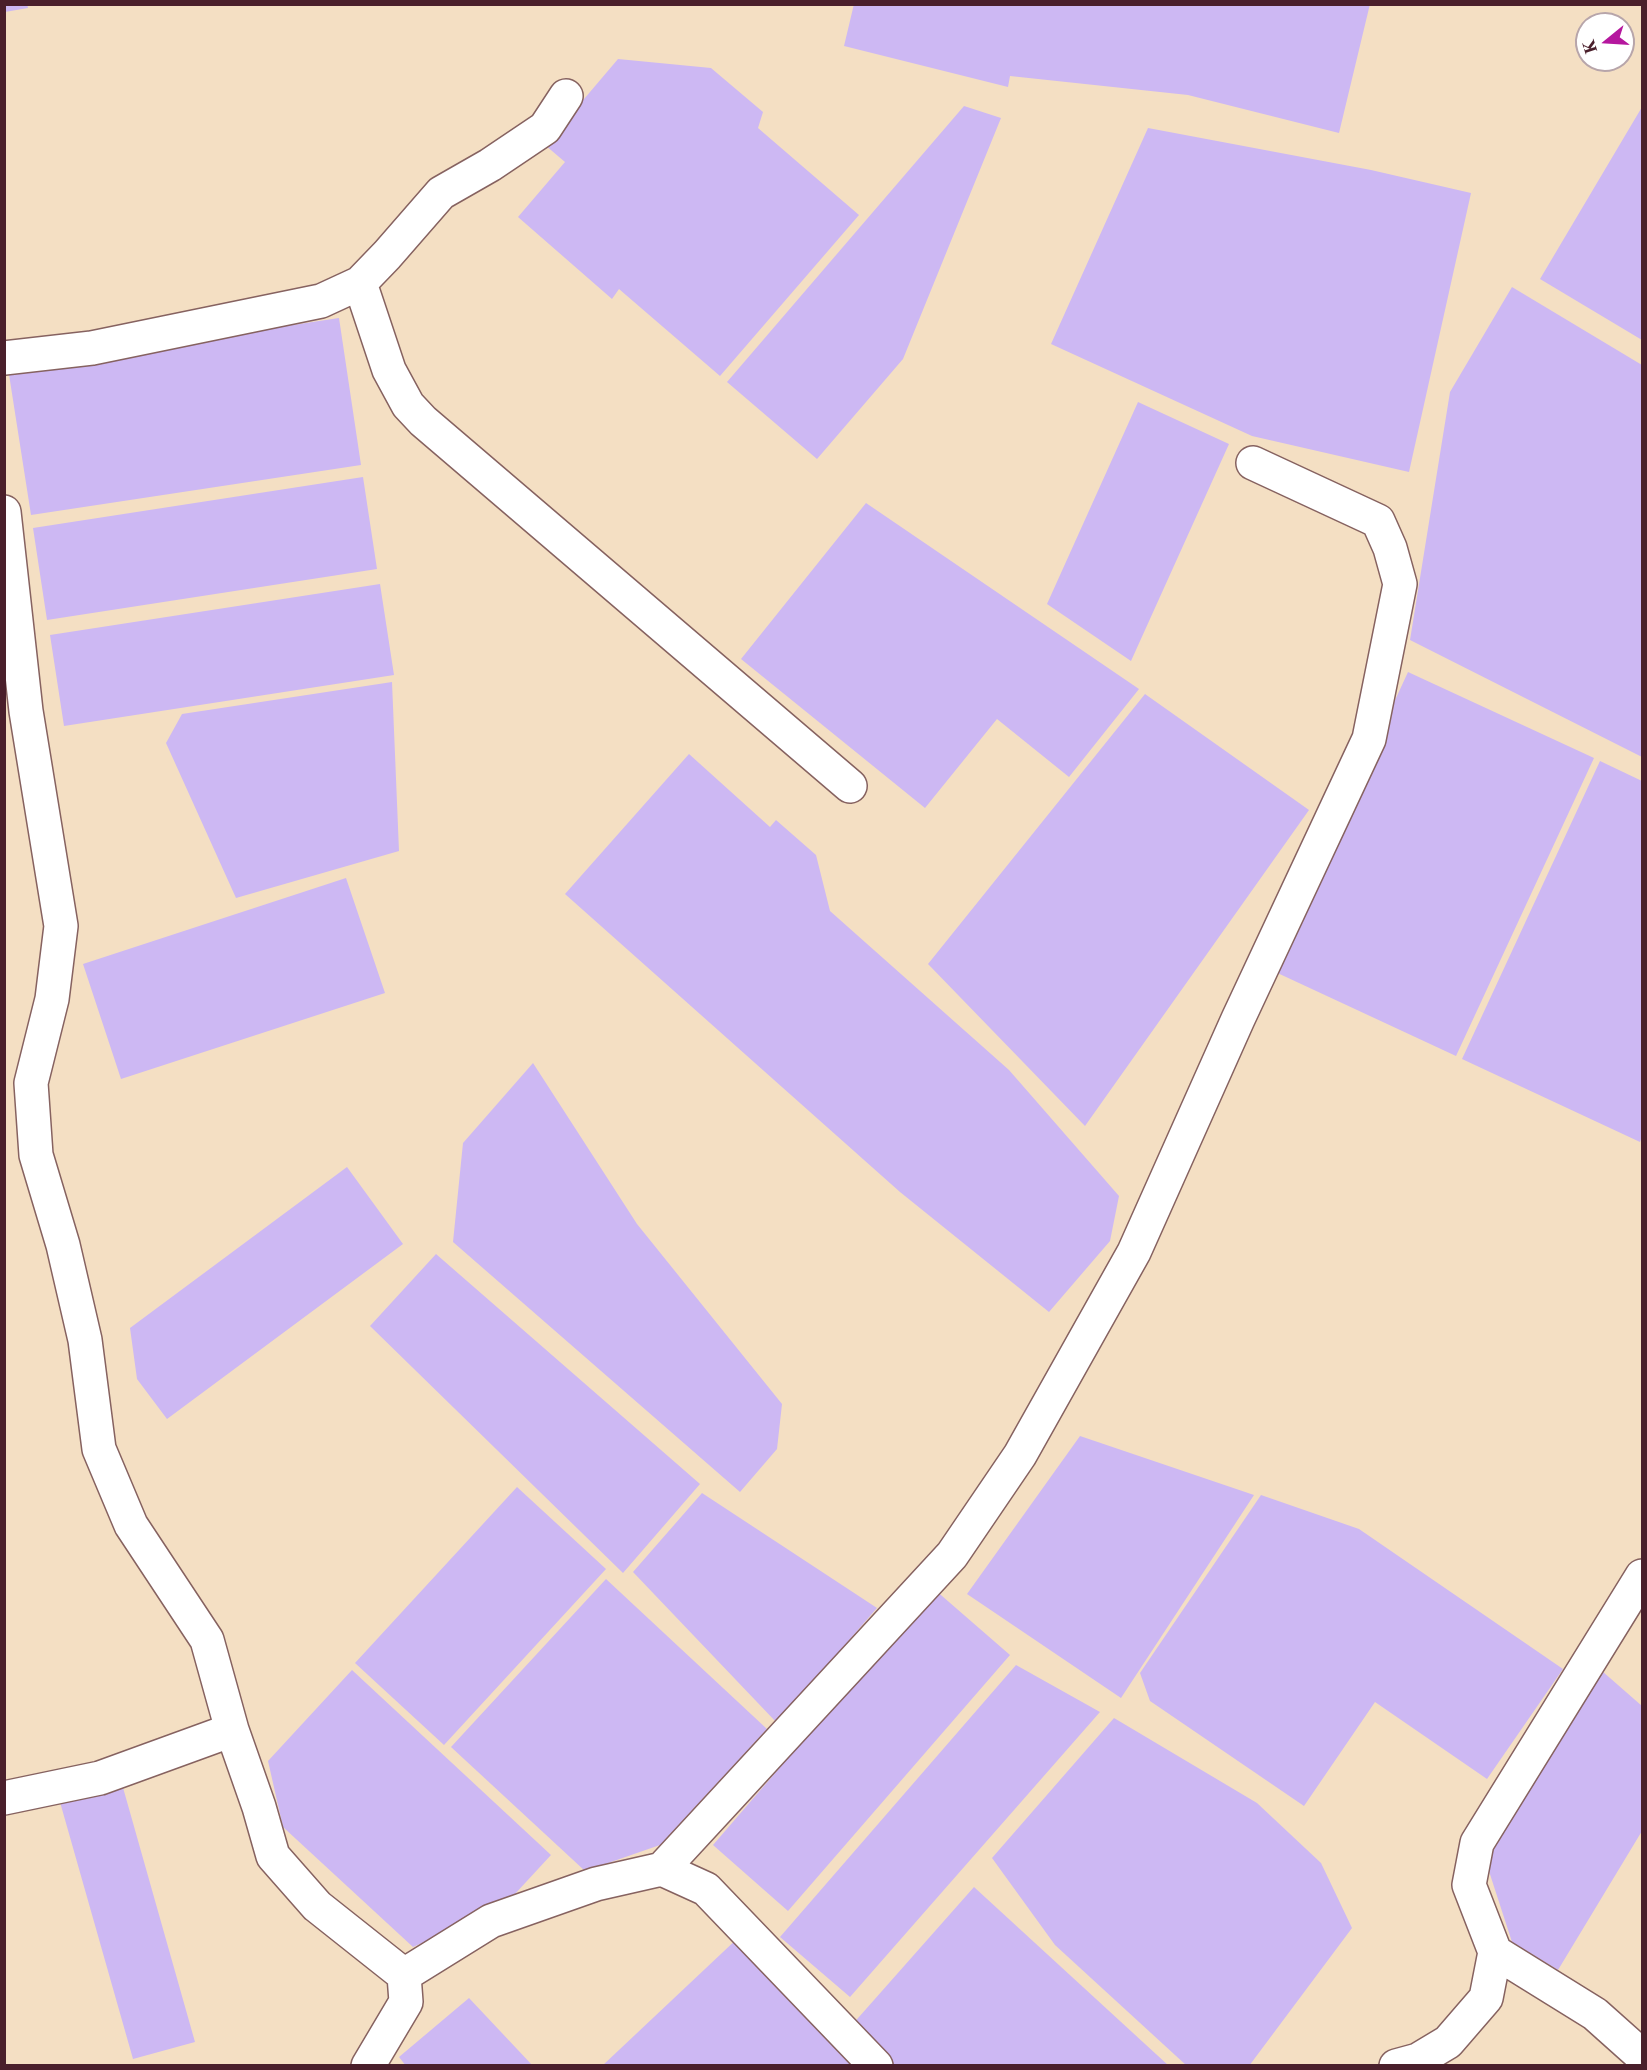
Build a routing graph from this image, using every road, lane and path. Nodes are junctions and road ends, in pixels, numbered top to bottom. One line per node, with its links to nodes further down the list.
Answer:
1 (566, 96): 2 (street)
2 (360, 283): 3 (street); 6 (street)
3 (4, 358)
4 (1253, 464): 10 (street)
5 (4, 512): 8 (street)
6 (850, 786)
7 (1642, 1576): 11 (street)
8 (232, 1730): 9 (street); 12 (street)
9 (4, 1798)
10 (662, 1869): 12 (street); 15 (street)
11 (1495, 1952): 13 (street); 16 (street)
12 (404, 1975): 14 (street)
13 (1642, 2056)
14 (368, 2066)
15 (876, 2066)
16 (1396, 2066)

